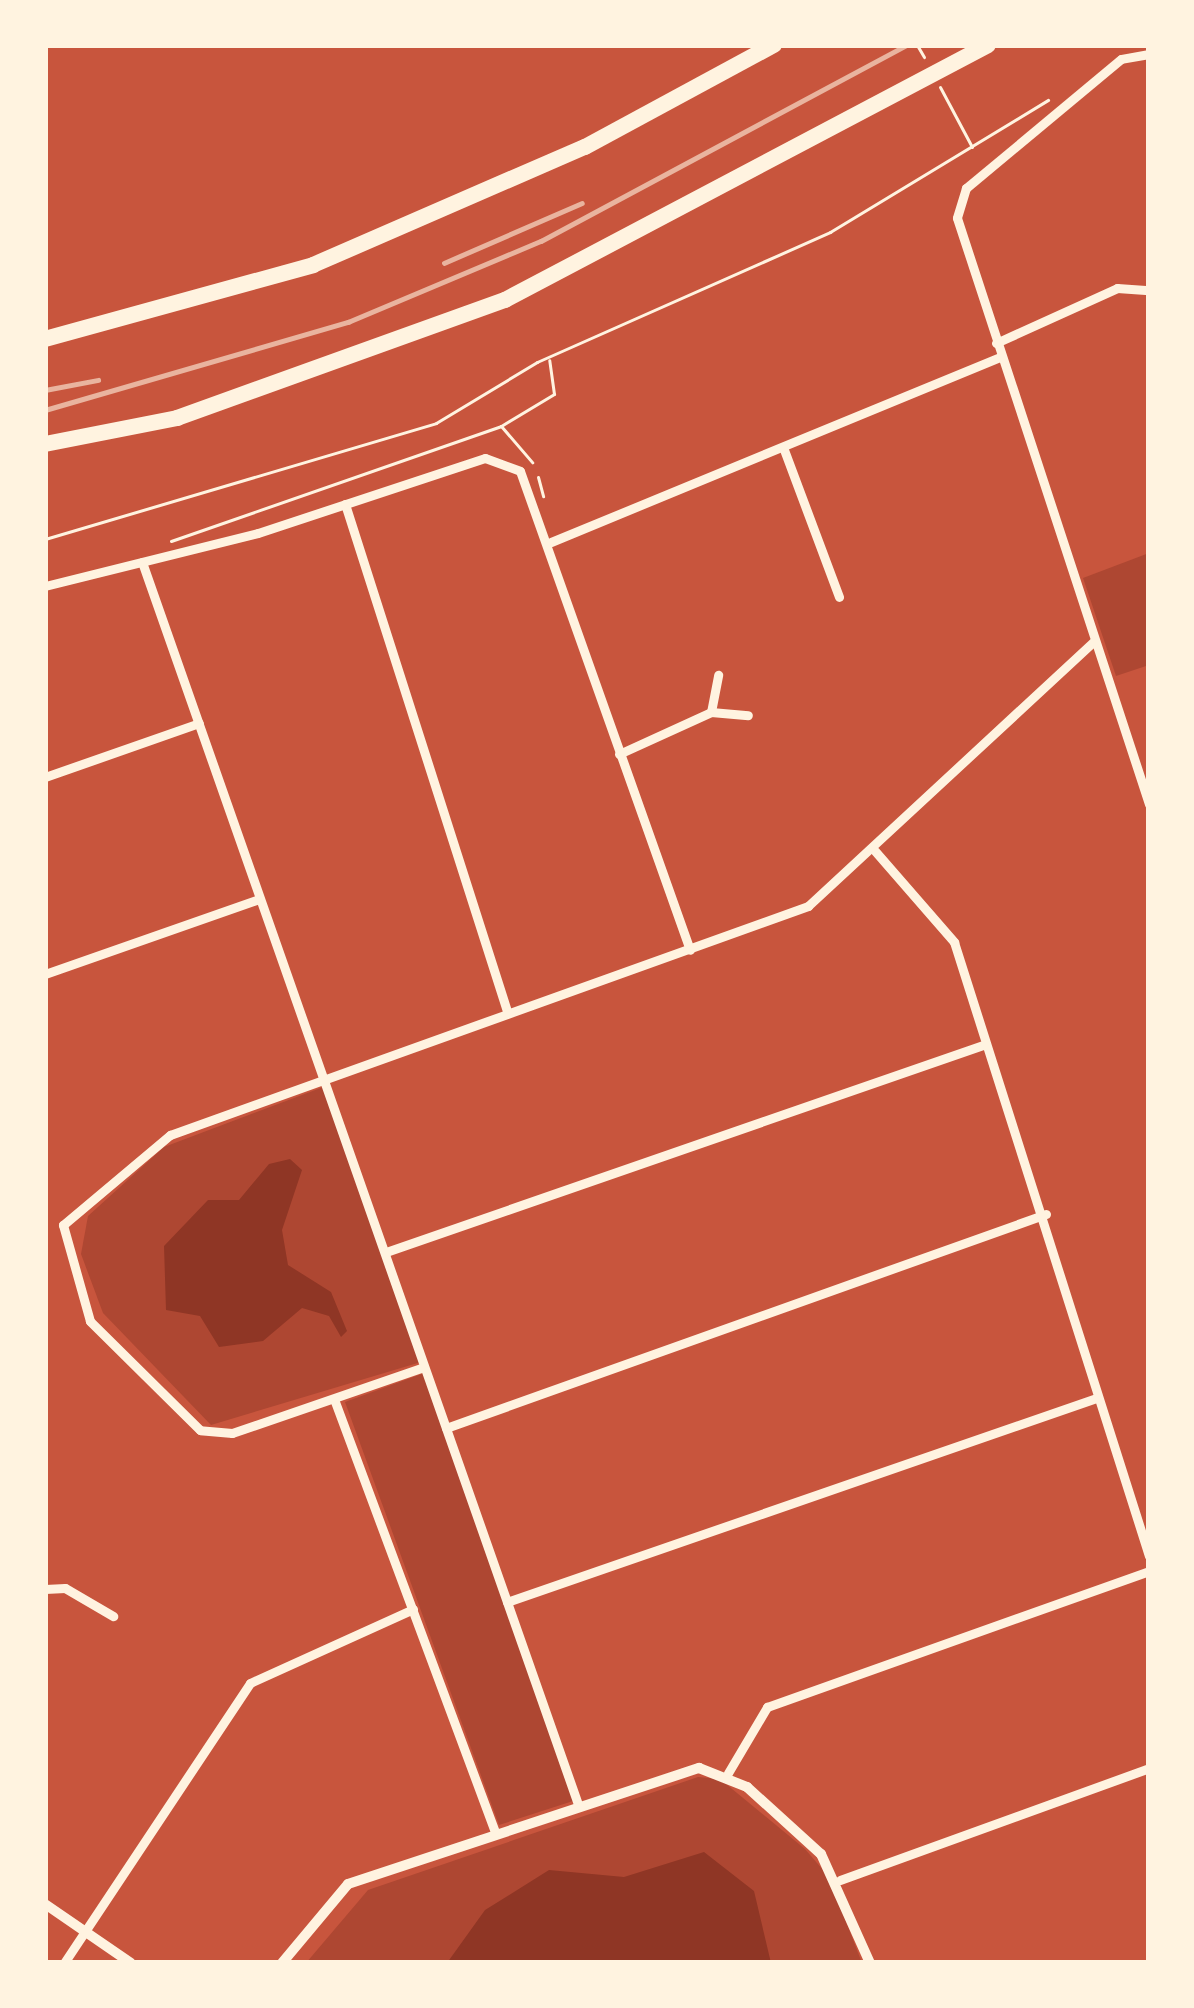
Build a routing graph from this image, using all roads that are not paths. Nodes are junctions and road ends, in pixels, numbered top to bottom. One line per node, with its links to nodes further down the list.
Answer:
1 (774, 45): 5 (highway)
2 (988, 45): 8 (highway)
3 (1149, 53): 6 (street)
4 (1149, 290): 6 (street)
5 (45, 339)
6 (995, 344): 7 (street)
7 (1000, 357): 9 (street); 15 (street)
8 (45, 444)
9 (783, 447): 11 (street); 14 (street)
10 (346, 504): 11 (street); 12 (street); 27 (street)
11 (551, 542): 20 (street)
12 (142, 562): 13 (street); 19 (street)
13 (45, 586)
14 (839, 597)
15 (1094, 640): 22 (street); 23 (street)
16 (718, 674): 17 (street)
17 (711, 712): 18 (street); 20 (street)
18 (748, 715)
19 (199, 723): 21 (street); 24 (street)
20 (619, 754): 25 (street)
21 (45, 777)
22 (1149, 804)
23 (875, 851): 25 (street); 28 (street)
24 (260, 899): 26 (street); 29 (street)
25 (690, 950): 27 (street)
26 (45, 974)
27 (507, 1011): 29 (street)
28 (986, 1044): 30 (street); 33 (street)
29 (324, 1077): 32 (street); 33 (street)
30 (1046, 1214): 35 (street); 37 (street)
31 (45, 1222): 32 (street)
32 (63, 1226): 36 (street)
33 (386, 1252): 34 (street)
34 (424, 1367): 36 (street); 37 (street)
35 (1096, 1398): 38 (street); 41 (street)
36 (334, 1399): 42 (street)
37 (446, 1428): 41 (street)
38 (1149, 1556)
39 (1149, 1571): 45 (street)
40 (45, 1589): 43 (street)
41 (507, 1602): 46 (street)
42 (413, 1609): 47 (street); 50 (street)
43 (113, 1616)
44 (1149, 1768): 48 (street)
45 (728, 1773): 46 (street); 48 (street)
46 (578, 1804): 47 (street)
47 (495, 1831): 53 (street)
48 (840, 1880): 54 (street)
49 (45, 1904): 50 (street)
50 (86, 1931): 51 (street); 52 (street)
51 (64, 1963)
52 (130, 1963)
53 (282, 1963)
54 (870, 1963)

